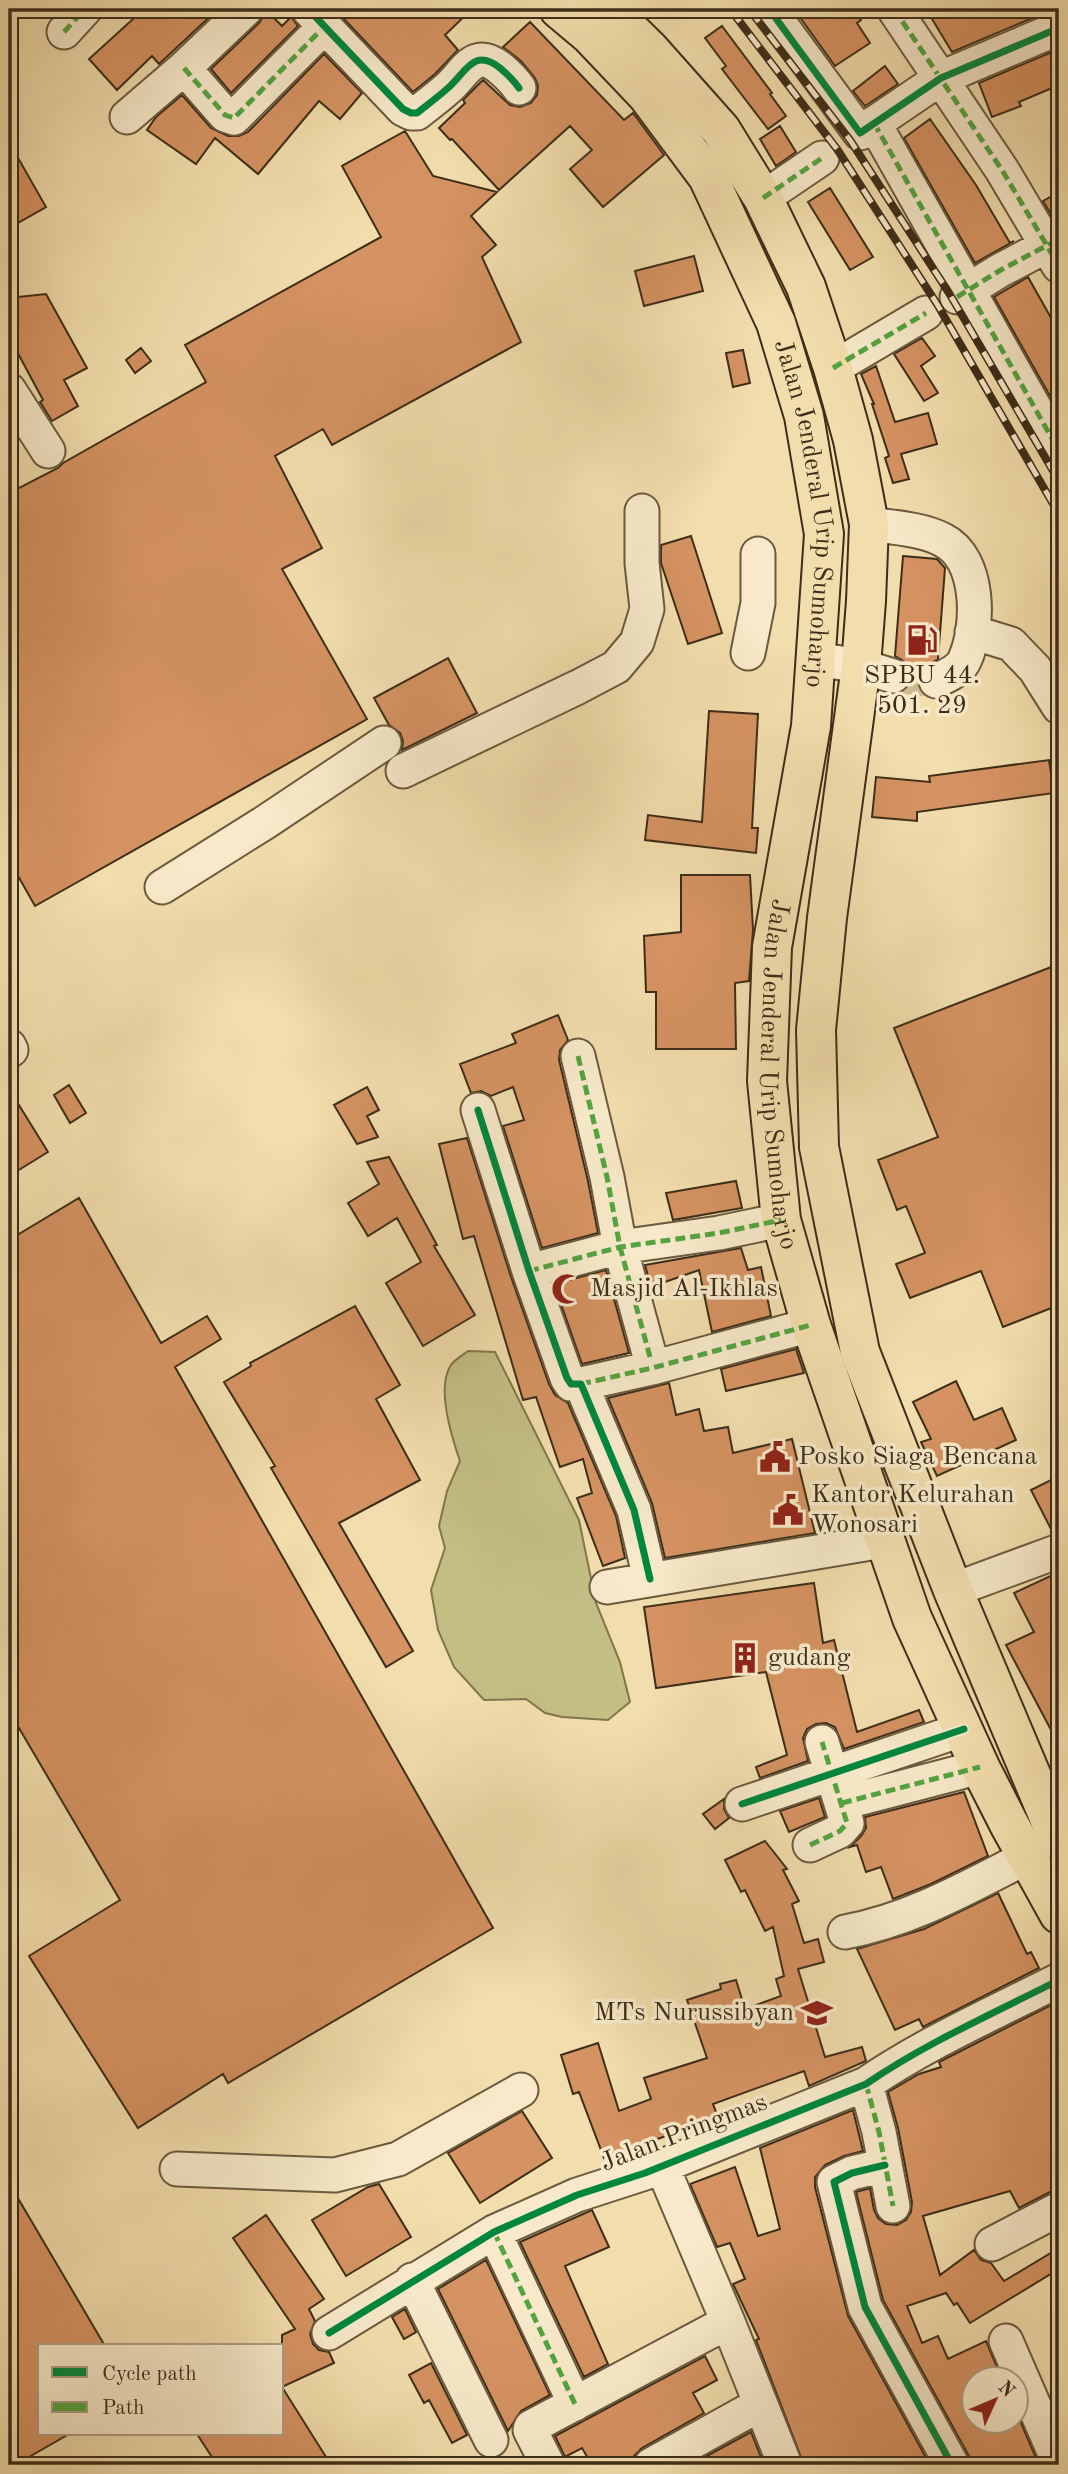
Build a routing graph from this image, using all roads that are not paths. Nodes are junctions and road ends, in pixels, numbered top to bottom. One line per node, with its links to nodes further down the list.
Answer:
1 (246, 9): 8 (street)
2 (559, 9): 27 (highway, Jalan Jenderal Urip Sumoharjo)
3 (608, 9): 14 (highway, Jalan Jenderal Urip Sumoharjo)
4 (769, 9): 12 (street)
5 (894, 9): 9 (street)
6 (316, 18): 8 (street); 10 (street)
7 (1059, 28): 9 (street)
8 (184, 68): 11 (street)
9 (932, 84): 12 (street); 15 (street)
10 (519, 88)
11 (127, 117)
12 (874, 123): 16 (street)
13 (822, 158): 14 (street)
14 (763, 198): 18 (highway, Jalan Jenderal Urip Sumoharjo)
15 (1047, 251): 16 (street)
16 (964, 294): 21 (street)
17 (926, 313): 18 (street)
18 (833, 368): 23 (highway, Jalan Jenderal Urip Sumoharjo)
19 (9, 390): 20 (street)
20 (48, 451)
21 (1059, 451)
22 (642, 511): 32 (street)
23 (869, 524): 25 (street); 28 (highway, Jalan Jenderal Urip Sumoharjo)
24 (758, 554): 26 (street)
25 (972, 632): 29 (street); 30 (street)
26 (748, 653)
27 (815, 659): 28 (street); 36 (highway, Jalan Jenderal Urip Sumoharjo)
28 (877, 671): 46 (highway, Jalan Jenderal Urip Sumoharjo)
29 (936, 681)
30 (1059, 707)
31 (384, 743): 33 (street)
32 (403, 771)
33 (162, 887)
34 (579, 1056): 37 (street)
35 (478, 1111): 38 (street)
36 (781, 1220): 37 (street); 39 (highway, Jalan Jenderal Urip Sumoharjo)
37 (620, 1247): 38 (street); 40 (street)
38 (529, 1271): 41 (street)
39 (811, 1325): 41 (street); 42 (highway, Jalan Jenderal Urip Sumoharjo)
40 (650, 1357)
41 (581, 1384): 44 (street)
42 (884, 1541): 44 (street); 47 (highway, Jalan Jenderal Urip Sumoharjo)
43 (1059, 1551): 46 (street)
44 (650, 1579): 45 (street)
45 (607, 1587)
46 (953, 1590): 53 (highway, Jalan Jenderal Urip Sumoharjo)
47 (964, 1729): 49 (highway, Jalan Jenderal Urip Sumoharjo); 50 (street)
48 (822, 1742): 50 (street)
49 (980, 1767): 50 (street); 53 (highway, Jalan Jenderal Urip Sumoharjo)
50 (837, 1789): 51 (street); 52 (street)
51 (742, 1804)
52 (810, 1845)
53 (1043, 1849): 54 (highway, Jalan Jenderal Urip Sumoharjo); 55 (street)
54 (1059, 1914)
55 (845, 1931)
56 (1059, 1980): 57 (street, Jalan Pringmas)
57 (866, 2084): 59 (street); 60 (street, Jalan Pringmas)
58 (521, 2090): 61 (street)
59 (885, 2165): 62 (street); 77 (street)
60 (662, 2166): 64 (street, Jalan Pringmas); 67 (street)
61 (177, 2169)
62 (893, 2206)
63 (1059, 2209): 65 (street)
64 (494, 2232): 66 (street, Jalan Pringmas); 70 (street)
65 (992, 2244)
66 (412, 2280): 68 (street, Jalan Pringmas); 72 (street)
67 (728, 2322): 70 (street); 71 (street)
68 (329, 2333)
69 (1006, 2341): 73 (street)
70 (575, 2404): 74 (street)
71 (760, 2405): 75 (street); 76 (street)
72 (491, 2440)
73 (1059, 2463)
74 (548, 2465)
75 (651, 2465)
76 (785, 2465)
77 (951, 2465)

